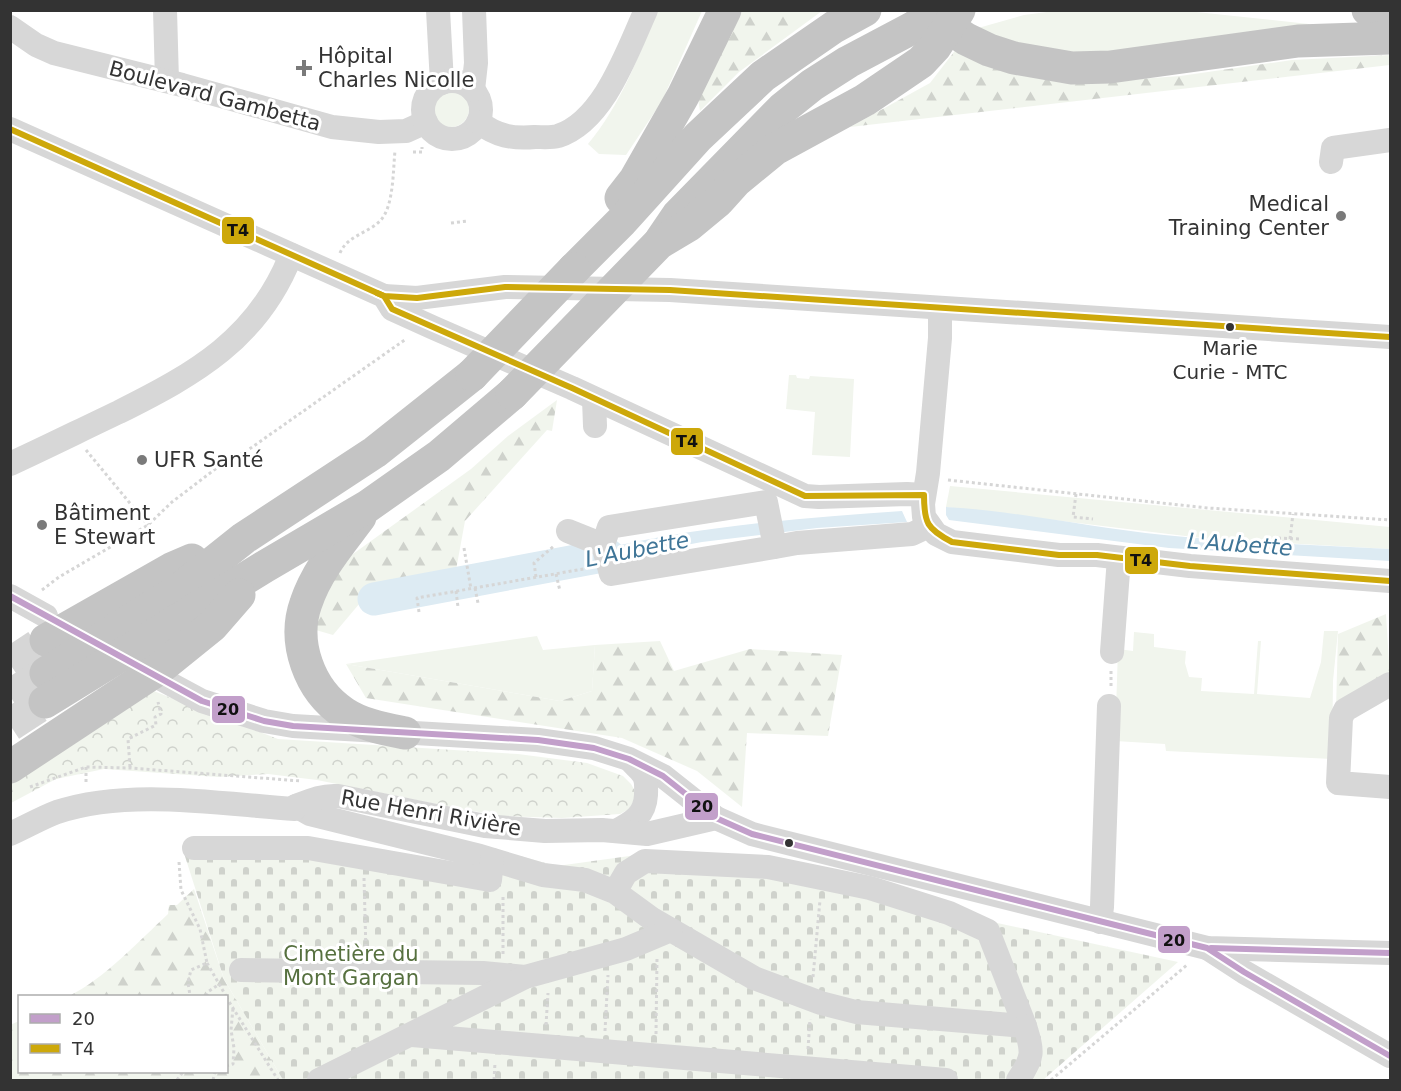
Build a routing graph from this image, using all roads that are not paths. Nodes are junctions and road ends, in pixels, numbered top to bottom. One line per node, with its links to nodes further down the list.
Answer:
1 (165, 10): 13 (street)
2 (438, 10): 14 (street)
3 (458, 10): 14 (street)
4 (474, 10): 14 (street)
5 (726, 10): 22 (highway)
6 (865, 10): 22 (highway)
7 (1368, 10): 8 (highway)
8 (1390, 12)
9 (942, 15): 12 (highway); 20 (highway); 20 (highway, bridge)
10 (634, 20): 16 (street)
11 (10, 27): 13 (street, Boulevard Gambetta)
12 (1390, 38)
13 (167, 81): 15 (street, Boulevard Gambetta)
14 (458, 85): 15 (street); 16 (street)
15 (426, 122): 16 (street)
16 (478, 122)
17 (10, 129): 21 (street)
18 (1390, 140): 19 (street)
19 (1331, 162)
20 (658, 243): 32 (highway, bridge)
21 (291, 255): 23 (street); 30 (street)
22 (574, 269): 35 (highway, bridge)
23 (384, 296): 24 (street); 26 (street)
24 (430, 297): 25 (street); 26 (street)
25 (940, 308): 27 (street); 31 (street)
26 (434, 328): 28 (street)
27 (1390, 338)
28 (594, 399): 29 (street); 31 (street)
29 (595, 426)
30 (10, 464)
31 (924, 495): 33 (street)
32 (368, 506): 39 (highway); 47 (highway)
33 (929, 526): 36 (street); 37 (street)
34 (564, 536): 38 (street)
35 (244, 538): 39 (highway); 42 (highway)
36 (775, 546): 38 (street); 38 (street)
37 (1119, 558): 40 (street); 43 (street)
38 (608, 561)
39 (264, 567): 49 (highway)
40 (1390, 581)
41 (17, 600): 42 (street)
42 (46, 628)
43 (1113, 652)
44 (167, 682): 47 (street)
45 (1390, 684): 50 (street)
46 (1109, 706): 58 (street)
47 (405, 733): 48 (street)
48 (629, 759): 52 (street); 53 (street)
49 (16, 778)
50 (1390, 787)
51 (296, 806): 53 (street, Rue Henri Rivière); 54 (street, Rue Henri Rivière); 56 (street)
52 (716, 818): 53 (street, Rue Henri Rivière); 58 (street)
53 (616, 831)
54 (10, 834)
55 (194, 848): 56 (street)
56 (498, 861): 57 (street)
57 (615, 892): 59 (street); 64 (street)
58 (1101, 915): 60 (street)
59 (664, 933): 63 (street); 64 (street)
60 (1207, 948): 61 (street); 66 (street)
61 (1390, 953)
62 (241, 970): 63 (street)
63 (514, 976): 65 (street)
64 (1025, 1026): 69 (street)
65 (412, 1035): 67 (street); 68 (street)
66 (1390, 1056)
67 (319, 1080)
68 (946, 1080)
69 (1018, 1080)

